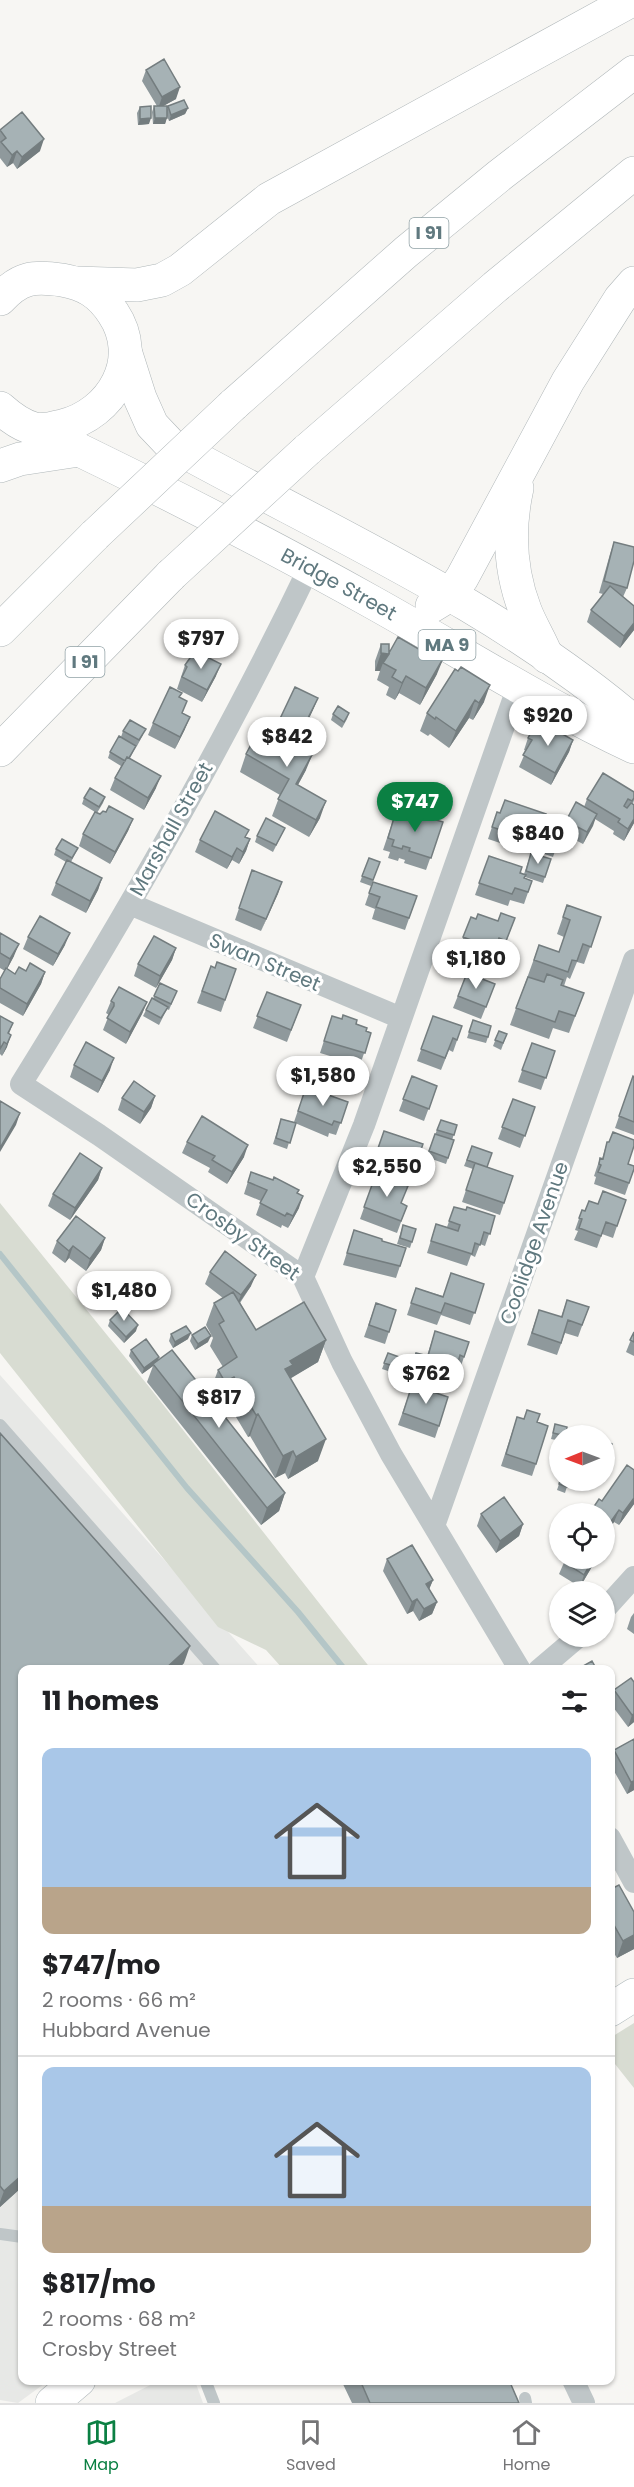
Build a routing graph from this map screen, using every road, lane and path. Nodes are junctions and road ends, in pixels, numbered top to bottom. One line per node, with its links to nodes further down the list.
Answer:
1 (632, 0): 5 (main road)
2 (634, 72): 16 (main road, I 91, bridge)
3 (634, 173): 21 (main road, I 91, bridge)
4 (13, 277): 5 (main road); 7 (main road)
5 (77, 283): 8 (main road)
6 (634, 283): 11 (main road)
7 (0, 299)
8 (126, 354): 9 (main road); 14 (main road, MA 9)
9 (16, 424): 10 (main road, Bridge Street / MA 9)
10 (79, 450): 12 (main road); 13 (main road, Bridge Street / MA 9)
11 (523, 463): 14 (main road); 17 (main road)
12 (0, 466)
13 (309, 568): 15 (main road, Bridge Street / MA 9); 22 (street, Marshall Street)
14 (450, 595): 15 (main road); 17 (main road, MA 9)
15 (371, 601): 18 (main road, Bridge Street / MA 9)
16 (0, 630)
17 (548, 658): 19 (main road, MA 9)
18 (518, 686): 20 (main road, Bridge Street / MA 9); 24 (street)
19 (634, 722)
20 (634, 747)
21 (0, 750)
22 (130, 904): 24 (street, Swan Street); 25 (street, Marshall Street)
23 (634, 960): 28 (street, Coolidge Avenue)
24 (401, 1018): 26 (street)
25 (21, 1084): 26 (street, Crosby Street)
26 (303, 1276): 28 (street, Crosby Street)
27 (0, 1425): 32 (lane)
28 (434, 1526): 33 (street, Crosby Street)
29 (634, 1577): 30 (street)
30 (615, 1598)
31 (566, 1647): 34 (street)
32 (212, 1665)
33 (517, 1665)
34 (545, 1665)
35 (615, 1847): 36 (street)
36 (634, 1882)
37 (634, 1995): 38 (main road)
38 (615, 2007)
39 (0, 2234): 40 (lane)
40 (18, 2236)
41 (73, 2385): 44 (main road)
42 (207, 2385): 45 (lane)
43 (575, 2385): 46 (street)
44 (52, 2403)
45 (214, 2403)
46 (584, 2403)

